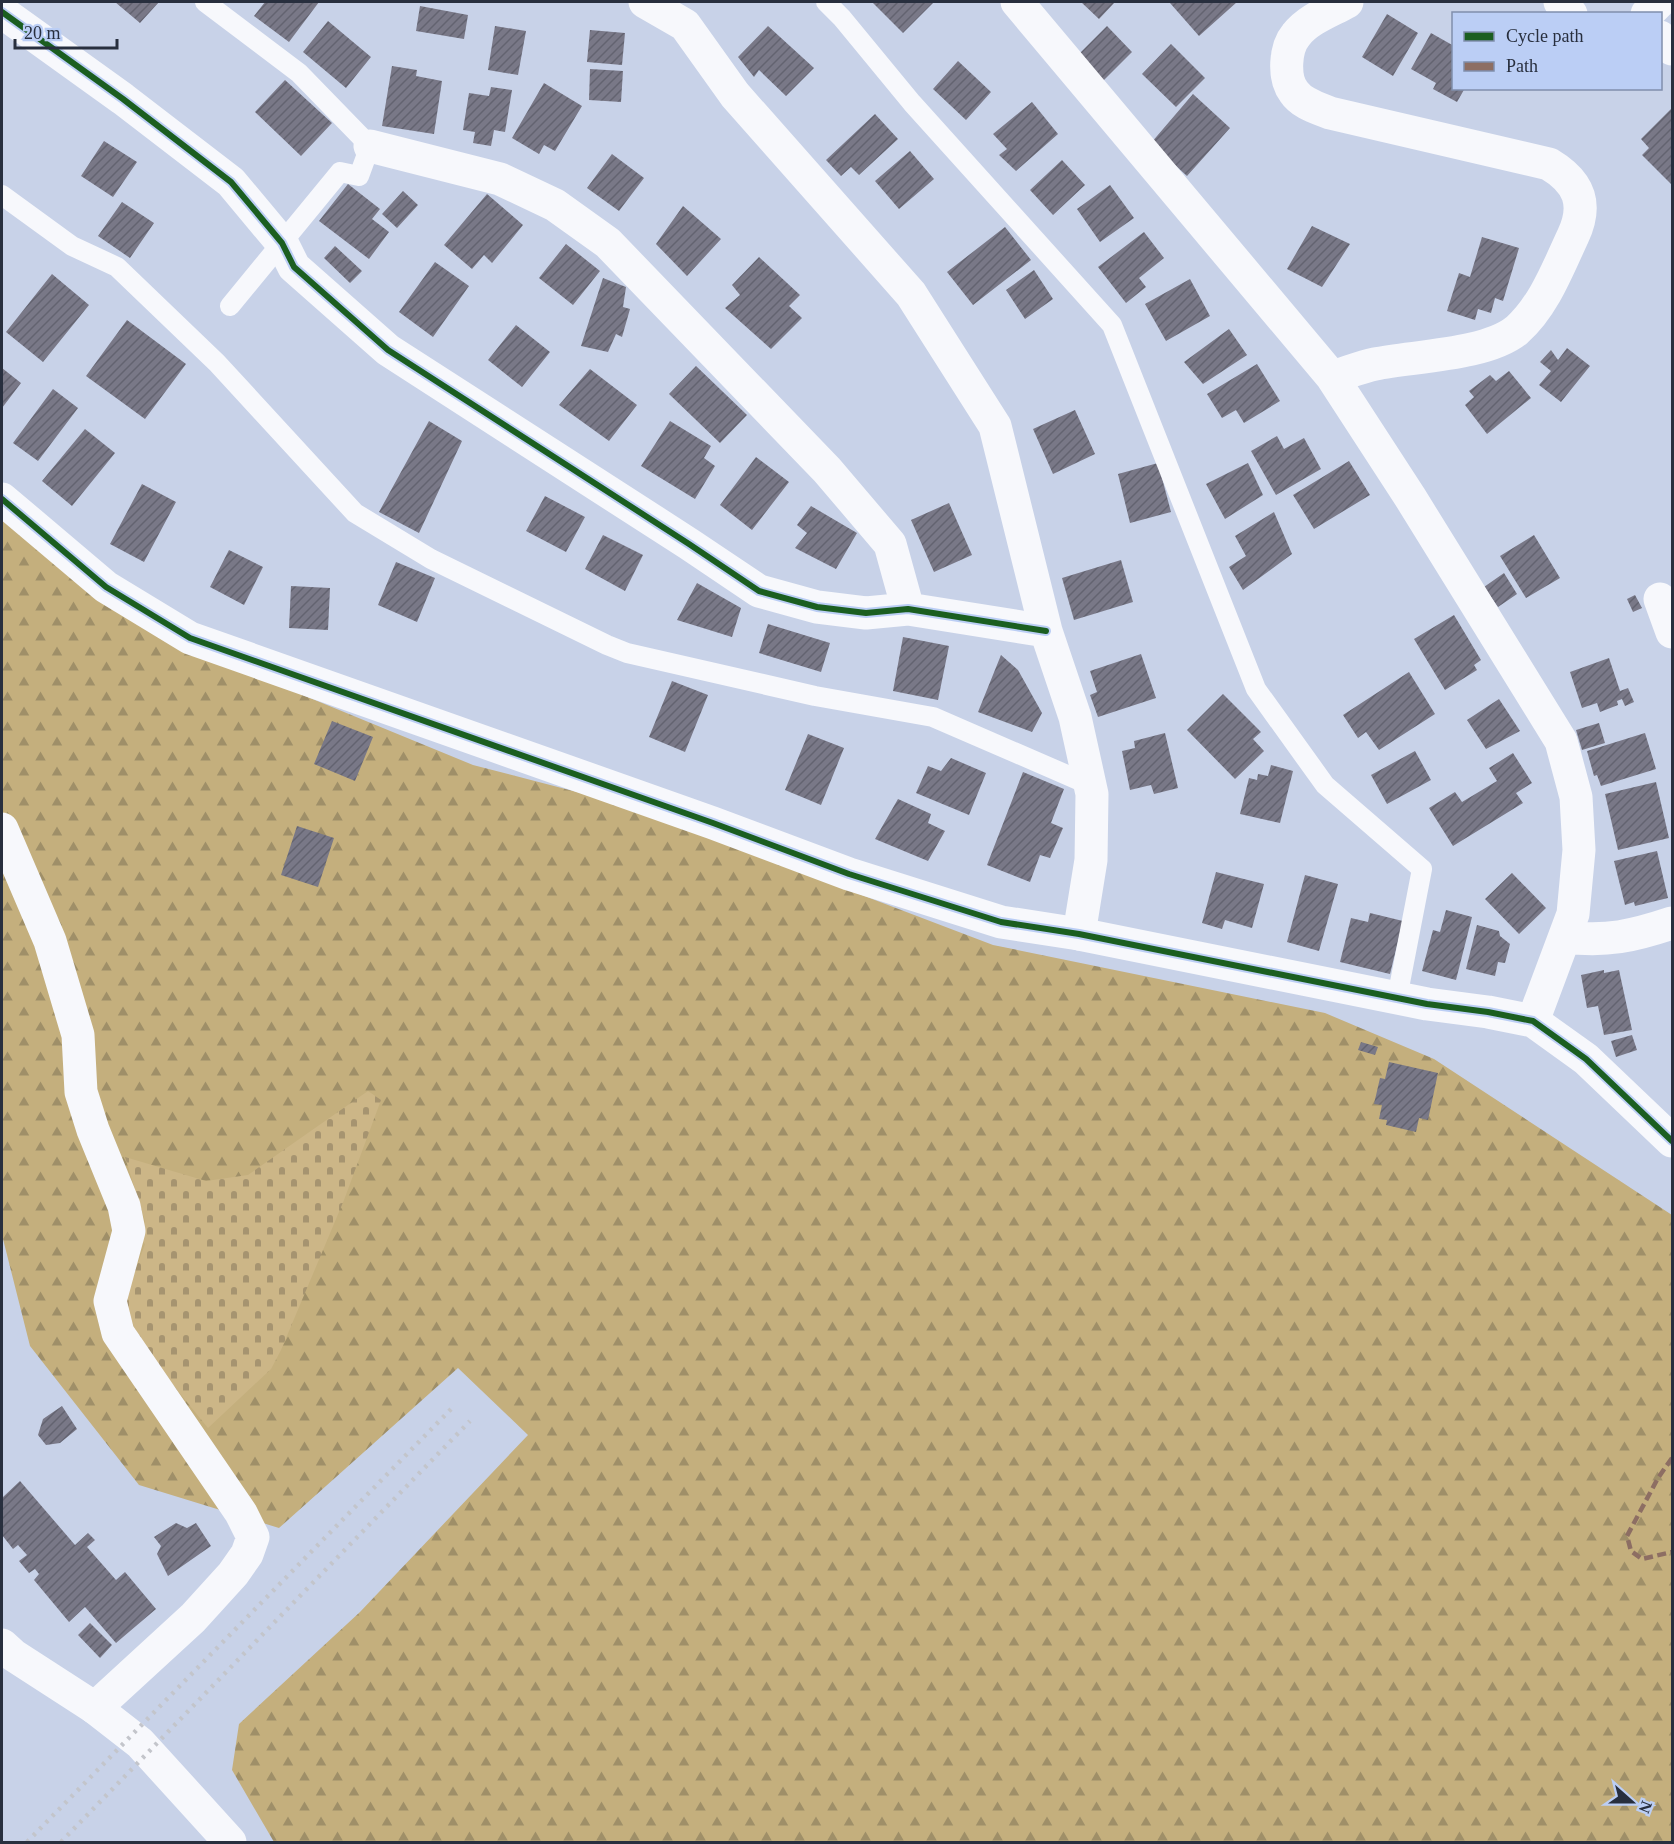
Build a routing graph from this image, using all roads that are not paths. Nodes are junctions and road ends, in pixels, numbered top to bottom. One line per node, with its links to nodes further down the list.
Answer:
1 (205, 2): 7 (lane)
2 (645, 2): 15 (street)
3 (826, 2): 22 (lane)
4 (1017, 2): 11 (street)
5 (1347, 2): 11 (street)
6 (2, 12): 9 (street)
7 (370, 146): 9 (lane); 14 (street)
8 (2, 195): 17 (lane)
9 (282, 243): 10 (lane); 14 (street)
10 (230, 306)
11 (1332, 377): 21 (street)
12 (2, 499): 20 (street)
13 (1660, 599): 16 (street)
14 (908, 609): 15 (street)
15 (1046, 631): 17 (street)
16 (1672, 632)
17 (1090, 785): 20 (street)
18 (2, 829): 26 (street)
19 (1672, 923): 21 (street)
20 (1079, 934): 22 (street)
21 (1565, 937): 23 (street)
22 (1397, 998): 23 (street)
23 (1533, 1021): 24 (street)
24 (1672, 1142)
25 (2, 1645): 26 (street)
26 (96, 1708): 27 (street)
27 (230, 1842)

